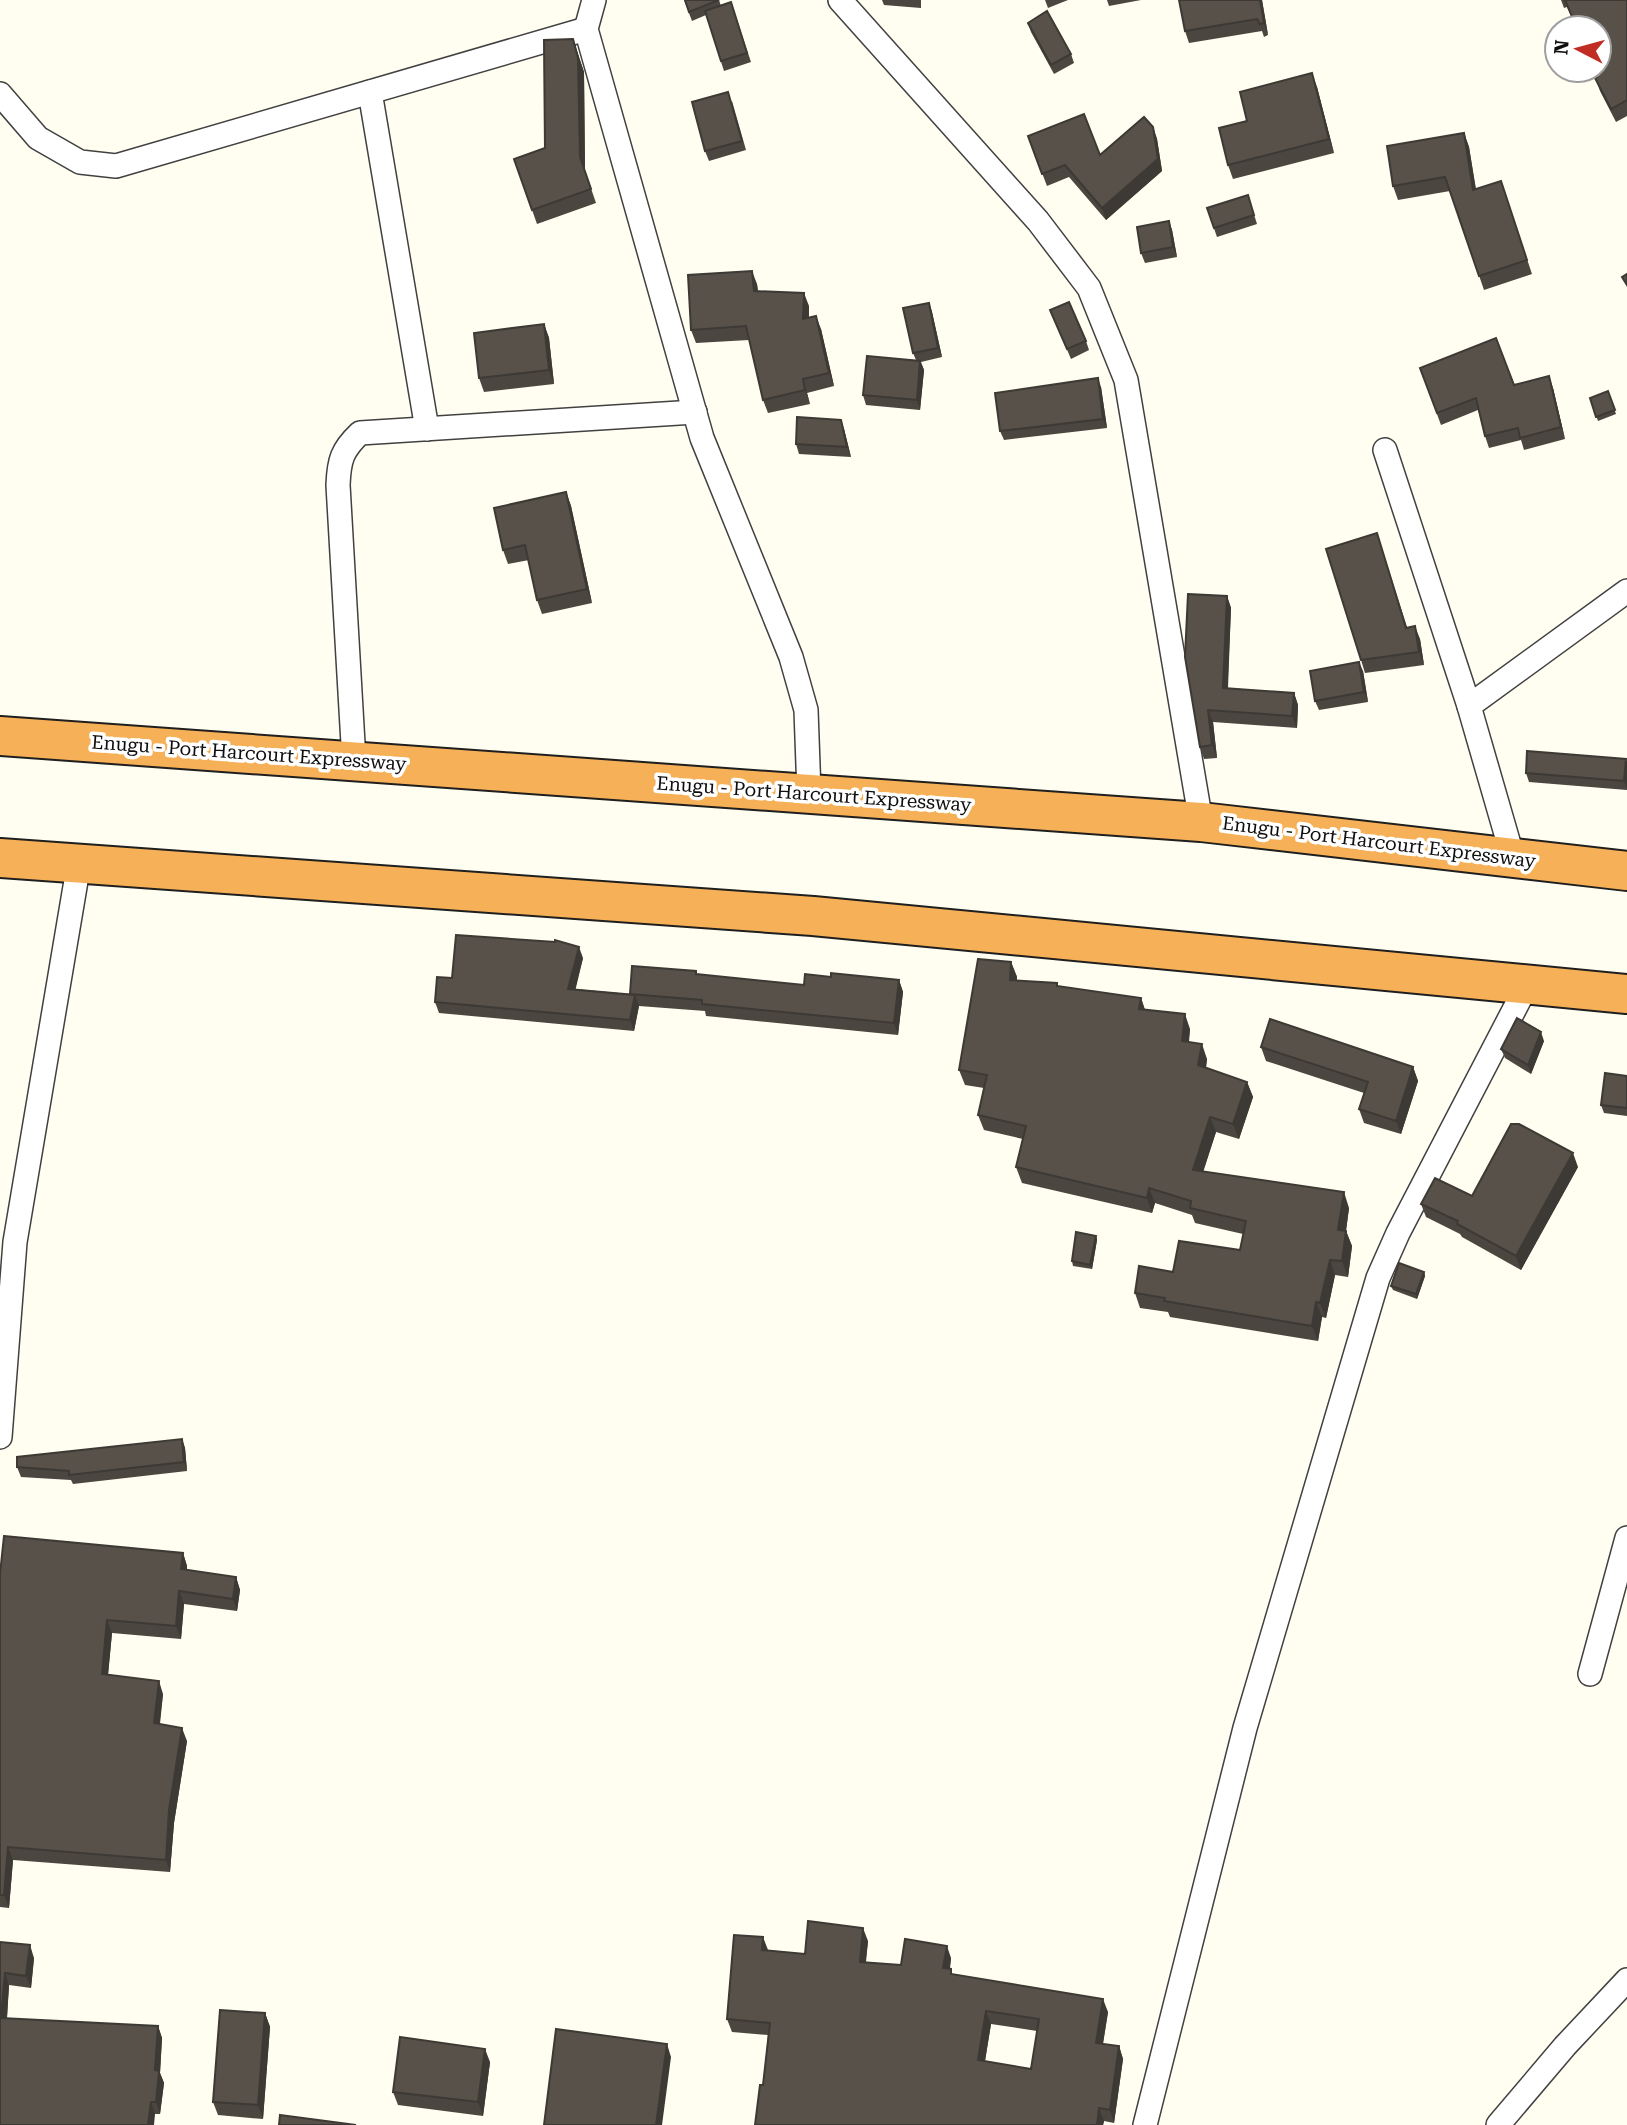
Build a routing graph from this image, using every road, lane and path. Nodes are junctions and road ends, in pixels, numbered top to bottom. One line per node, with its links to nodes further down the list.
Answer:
1 (594, 0): 3 (street)
2 (840, 0): 14 (street)
3 (586, 29): 4 (street); 6 (street)
4 (370, 92): 5 (street); 7 (street)
5 (0, 94)
6 (695, 412): 7 (street); 13 (street)
7 (427, 429): 12 (street)
8 (1385, 450): 10 (street)
9 (1627, 591): 10 (street)
10 (1469, 706): 16 (street)
11 (0, 736): 12 (highway, Enugu - Port Harcourt Expressway)
12 (354, 761): 13 (highway, Enugu - Port Harcourt Expressway)
13 (809, 793): 14 (highway, Enugu - Port Harcourt Expressway)
14 (1201, 822): 16 (highway, Enugu - Port Harcourt Expressway)
15 (0, 858): 17 (highway)
16 (1513, 858): 18 (highway, Enugu - Port Harcourt Expressway)
17 (79, 863): 19 (highway); 21 (street)
18 (1627, 871)
19 (1527, 985): 20 (highway); 25 (street)
20 (1627, 994)
21 (0, 1437)
22 (1627, 1538): 23 (street)
23 (1590, 1674)
24 (1627, 1980): 26 (street)
25 (1145, 2125)
26 (1498, 2125)

